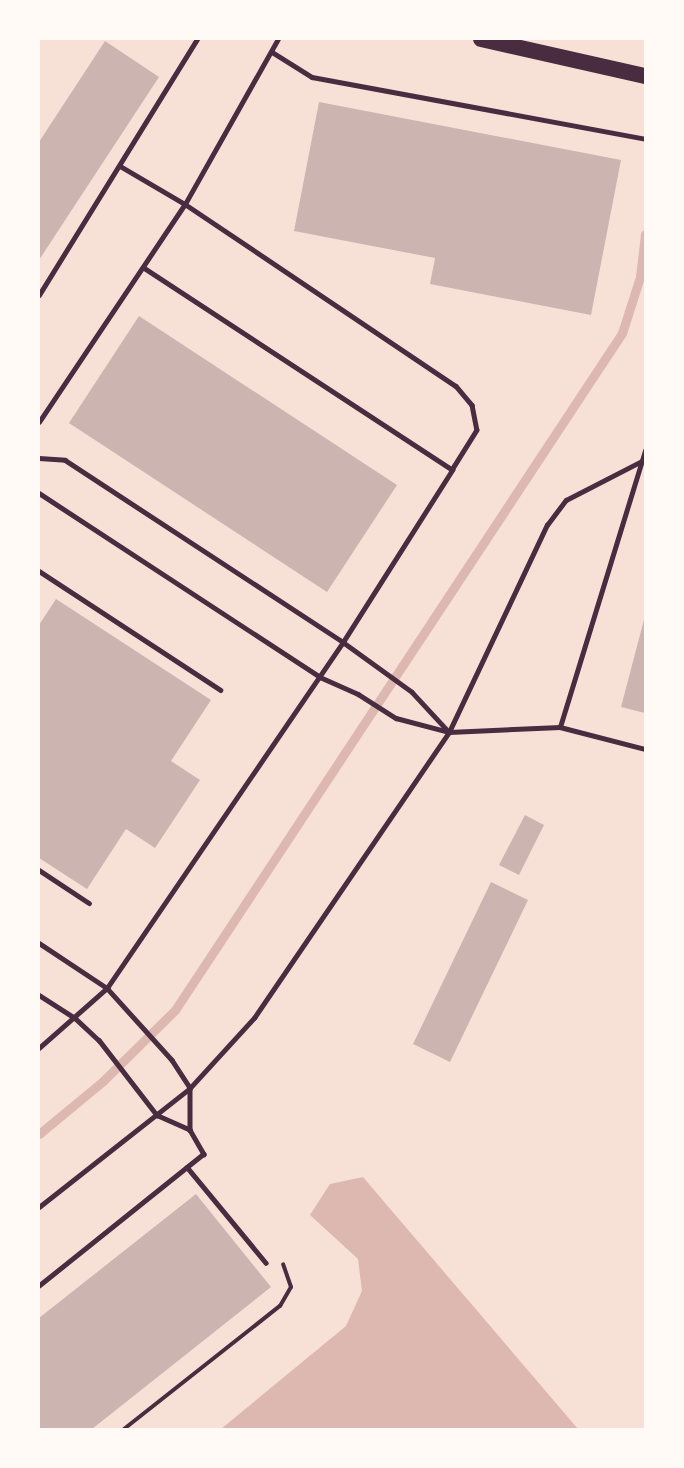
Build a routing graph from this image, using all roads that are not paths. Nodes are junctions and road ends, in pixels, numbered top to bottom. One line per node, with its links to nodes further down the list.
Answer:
1 (197, 39): 7 (lane)
2 (278, 39): 4 (lane)
3 (481, 39): 5 (highway)
4 (272, 52): 6 (lane); 8 (lane)
5 (640, 75)
6 (645, 139)
7 (120, 166): 8 (lane); 10 (lane)
8 (185, 204): 9 (lane); 15 (lane)
9 (143, 268): 11 (lane); 15 (lane)
10 (39, 296)
11 (39, 423)
12 (645, 451): 14 (lane)
13 (39, 458): 18 (lane)
14 (642, 461): 21 (lane); 22 (lane)
15 (452, 470): 18 (lane)
16 (39, 494): 19 (lane)
17 (39, 571): 20 (lane)
18 (343, 642): 19 (lane); 22 (lane)
19 (320, 677): 22 (lane); 27 (lane)
20 (221, 690)
21 (560, 727): 22 (lane); 23 (lane)
22 (449, 732): 31 (lane)
23 (645, 749)
24 (39, 870): 25 (lane)
25 (89, 903)
26 (39, 944): 27 (lane)
27 (107, 988): 29 (lane); 31 (lane)
28 (39, 996): 29 (lane)
29 (75, 1018): 30 (lane); 32 (lane)
30 (39, 1048)
31 (190, 1089): 32 (lane); 33 (lane)
32 (157, 1115): 33 (lane); 35 (lane)
33 (190, 1130): 34 (lane)
34 (187, 1167): 36 (lane); 37 (lane)
35 (39, 1207)
36 (266, 1263)
37 (39, 1286)

